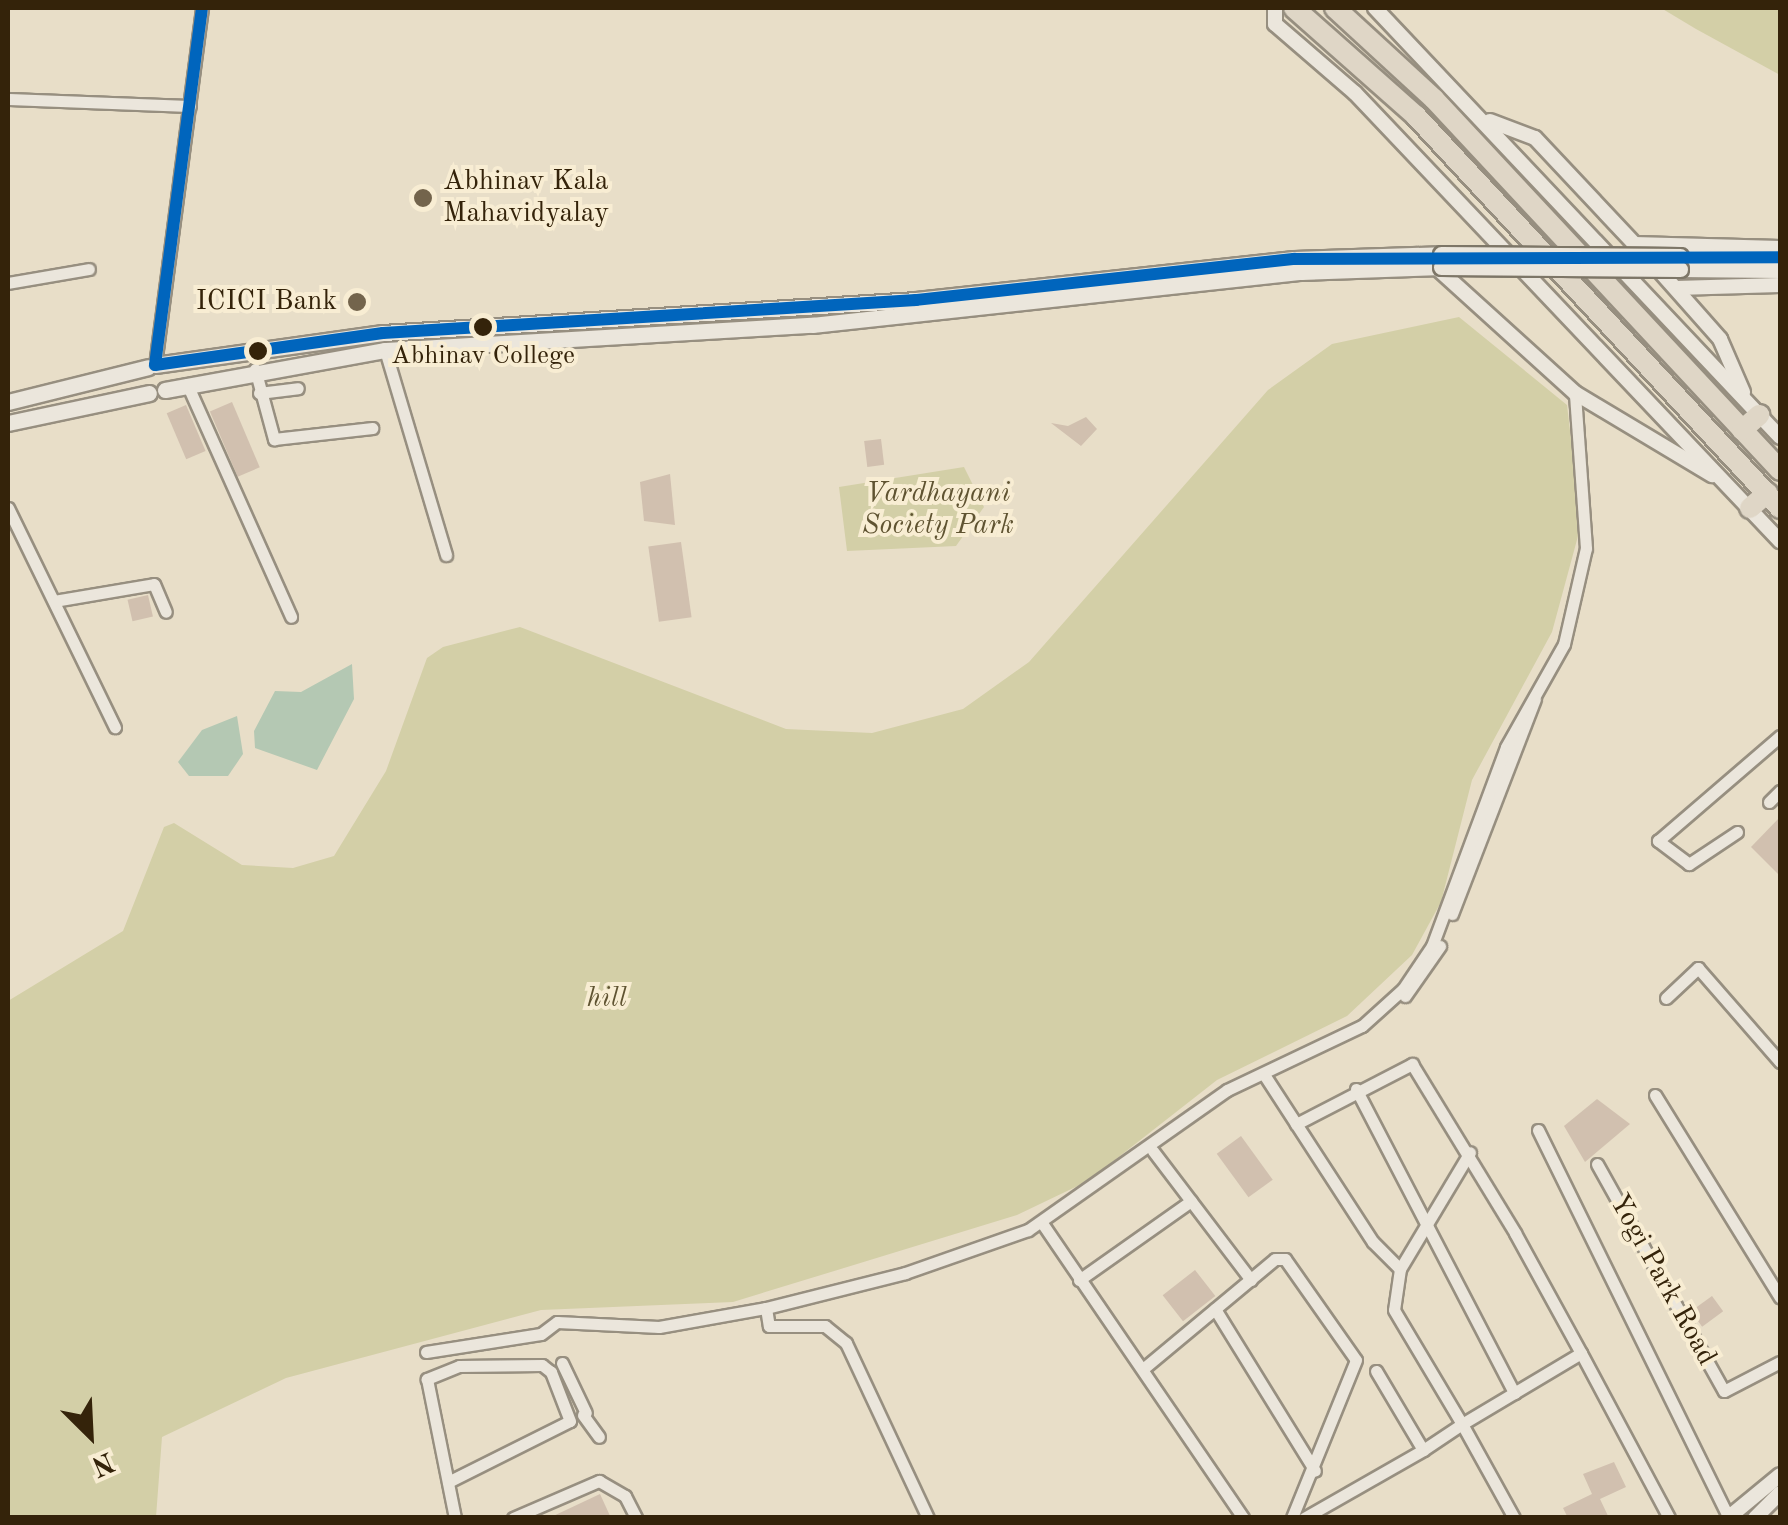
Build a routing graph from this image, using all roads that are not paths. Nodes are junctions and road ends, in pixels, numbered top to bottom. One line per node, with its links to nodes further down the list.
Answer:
1 (202, 8): 7 (street)
2 (1275, 8): 36 (street)
3 (1294, 8): 37 (highway)
4 (1335, 8): 33 (highway)
5 (1376, 8): 8 (street)
6 (8, 99): 7 (street)
7 (190, 106): 22 (street)
8 (1485, 119): 9 (street); 30 (street)
9 (1634, 244): 12 (street); 18 (street)
10 (1780, 248): 12 (street)
11 (1780, 257): 12 (main road)
12 (1685, 258): 13 (main road, bridge); 15 (main road)
13 (1439, 263): 19 (main road); 20 (main road); 28 (street)
14 (88, 269): 16 (street)
15 (1780, 270)
16 (8, 283)
17 (1780, 286): 18 (street)
18 (1676, 288): 30 (street)
19 (810, 307): 20 (street); 22 (main road)
20 (813, 330): 21 (main road)
21 (384, 350): 23 (main road); 41 (street)
22 (152, 361): 26 (main road); 26 (main road); 29 (main road)
23 (255, 368): 24 (main road); 27 (street)
24 (187, 384): 26 (main road); 44 (street)
25 (298, 388): 27 (street)
26 (157, 392): 31 (main road)
27 (259, 393): 32 (street)
28 (1575, 393): 36 (street); 45 (street)
29 (8, 402)
30 (1753, 408): 33 (highway); 34 (street)
31 (8, 423)
32 (372, 428)
33 (1742, 430): 35 (highway)
34 (1780, 437)
35 (1780, 470)
36 (1722, 480): 39 (street)
37 (1774, 501): 39 (highway)
38 (8, 508): 42 (street)
39 (1750, 508): 40 (street)
40 (1780, 541)
41 (446, 555)
42 (54, 602): 43 (street); 46 (street)
43 (166, 612)
44 (291, 617)
45 (1535, 694): 53 (street); 62 (street)
46 (114, 727)
47 (1780, 736): 50 (street)
48 (1780, 791): 49 (street)
49 (1768, 802)
50 (1737, 832)
51 (1666, 998): 52 (street)
52 (1780, 1062)
53 (1265, 1076): 56 (street); 58 (street)
54 (1356, 1089): 56 (street); 59 (street); 63 (street)
55 (1655, 1095): 67 (street)
56 (1296, 1124): 64 (street)
57 (1538, 1130): 87 (street)
58 (1153, 1150): 61 (street); 62 (street)
59 (1470, 1152): 63 (street); 71 (street)
60 (1597, 1164): 72 (street, Yogi Park Road)
61 (1191, 1201): 65 (street); 66 (street)
62 (1044, 1222): 65 (street); 68 (street)
63 (1427, 1223): 64 (street); 76 (street)
64 (1400, 1269): 79 (street)
65 (1079, 1280): 74 (street)
66 (1250, 1280): 69 (street); 82 (street)
67 (1780, 1297)
68 (766, 1308): 70 (street); 92 (street)
69 (1215, 1310): 74 (street); 82 (street)
70 (426, 1352)
71 (1582, 1353): 76 (street); 97 (street)
72 (1780, 1362)
73 (562, 1363): 77 (street)
74 (1144, 1368): 93 (street)
75 (1376, 1371): 81 (street)
76 (1514, 1393): 79 (street)
77 (586, 1413): 78 (street); 80 (street)
78 (570, 1421): 84 (street); 84 (street)
79 (1462, 1424): 81 (street); 96 (street)
80 (599, 1437)
81 (1423, 1450): 95 (street)
82 (1315, 1471): 94 (street)
83 (1780, 1475): 87 (street)
84 (448, 1482): 88 (street)
85 (548, 1502): 89 (street); 90 (street); 91 (street)
86 (1778, 1502): 98 (street)
87 (1729, 1517)
88 (454, 1518)
89 (514, 1518)
90 (556, 1518)
91 (636, 1518)
92 (928, 1518)
93 (1242, 1518)
94 (1292, 1518)
95 (1304, 1518)
96 (1514, 1518)
97 (1669, 1518)
98 (1755, 1518)

